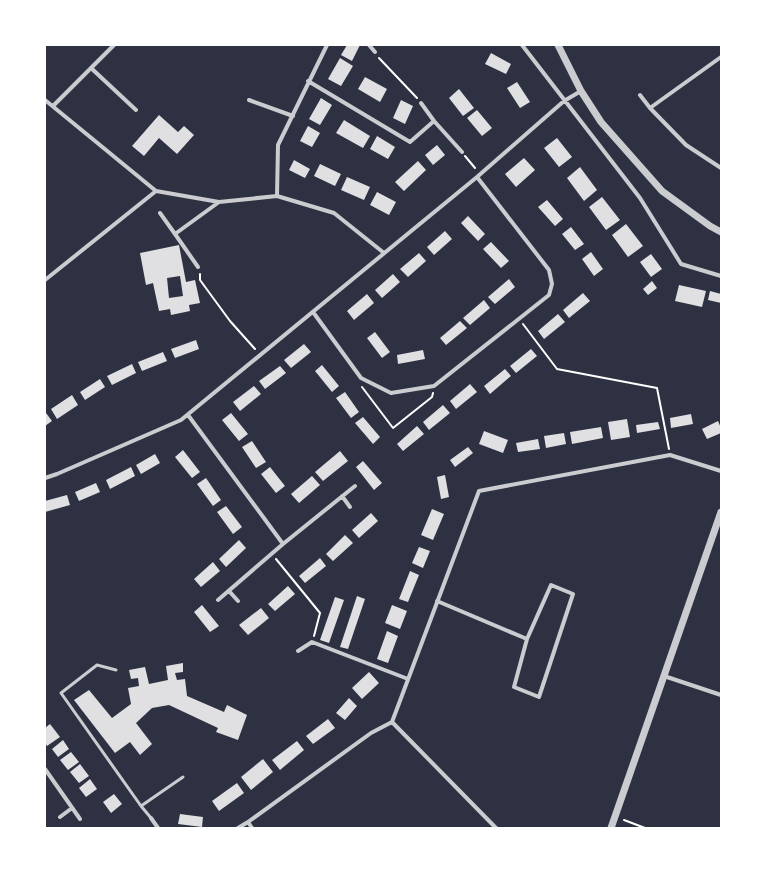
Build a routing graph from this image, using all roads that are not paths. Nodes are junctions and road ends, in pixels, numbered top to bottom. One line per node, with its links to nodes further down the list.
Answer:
1 (114, 45): 8 (street)
2 (327, 45): 9 (street)
3 (369, 45): 6 (street)
4 (522, 45): 14 (street)
5 (558, 45): 10 (street)
6 (374, 52)
7 (721, 57): 17 (street)
8 (91, 68): 16 (street); 18 (street)
9 (308, 81): 19 (street); 20 (street)
10 (581, 91): 14 (street); 28 (street)
11 (640, 95): 17 (street)
12 (45, 100): 16 (street)
13 (249, 100): 19 (street)
14 (564, 101): 23 (street); 32 (street)
15 (421, 103): 20 (street)
16 (53, 106): 24 (street)
17 (650, 108): 22 (street)
18 (136, 110)
19 (293, 116): 25 (street)
20 (434, 121): 21 (street)
21 (462, 152)
22 (721, 167)
23 (478, 175): 30 (street); 34 (street)
24 (156, 191): 26 (street); 33 (street)
25 (277, 196): 26 (street); 30 (street)
26 (219, 202): 29 (street)
27 (160, 212): 29 (street)
28 (721, 232)
29 (176, 234): 31 (street)
30 (384, 253): 34 (street)
31 (198, 267)
32 (721, 276)
33 (45, 280)
34 (313, 312): 35 (street)
35 (188, 414): 37 (street); 42 (street)
36 (721, 471): 46 (street)
37 (45, 478)
38 (355, 486): 39 (street)
39 (342, 496): 40 (street); 42 (street)
40 (350, 507)
41 (721, 512): 50 (street)
42 (283, 544): 43 (street)
43 (229, 590): 44 (street); 45 (street)
44 (218, 600)
45 (238, 601)
46 (437, 601): 47 (street); 51 (street)
47 (527, 639): 47 (street)
48 (298, 651): 51 (street)
49 (116, 670): 56 (lane)
50 (664, 676): 52 (street); 66 (street)
51 (408, 679): 53 (street)
52 (721, 695)
53 (392, 722): 61 (street); 65 (street)
54 (45, 769): 57 (street)
55 (183, 777): 56 (lane)
56 (141, 806): 59 (lane)
57 (72, 808): 58 (street); 60 (street)
58 (60, 817)
59 (151, 818): 62 (street)
60 (80, 819)
61 (248, 822): 63 (street); 64 (street)
62 (158, 828)
63 (238, 828)
64 (252, 828)
65 (496, 828)
66 (611, 828)

